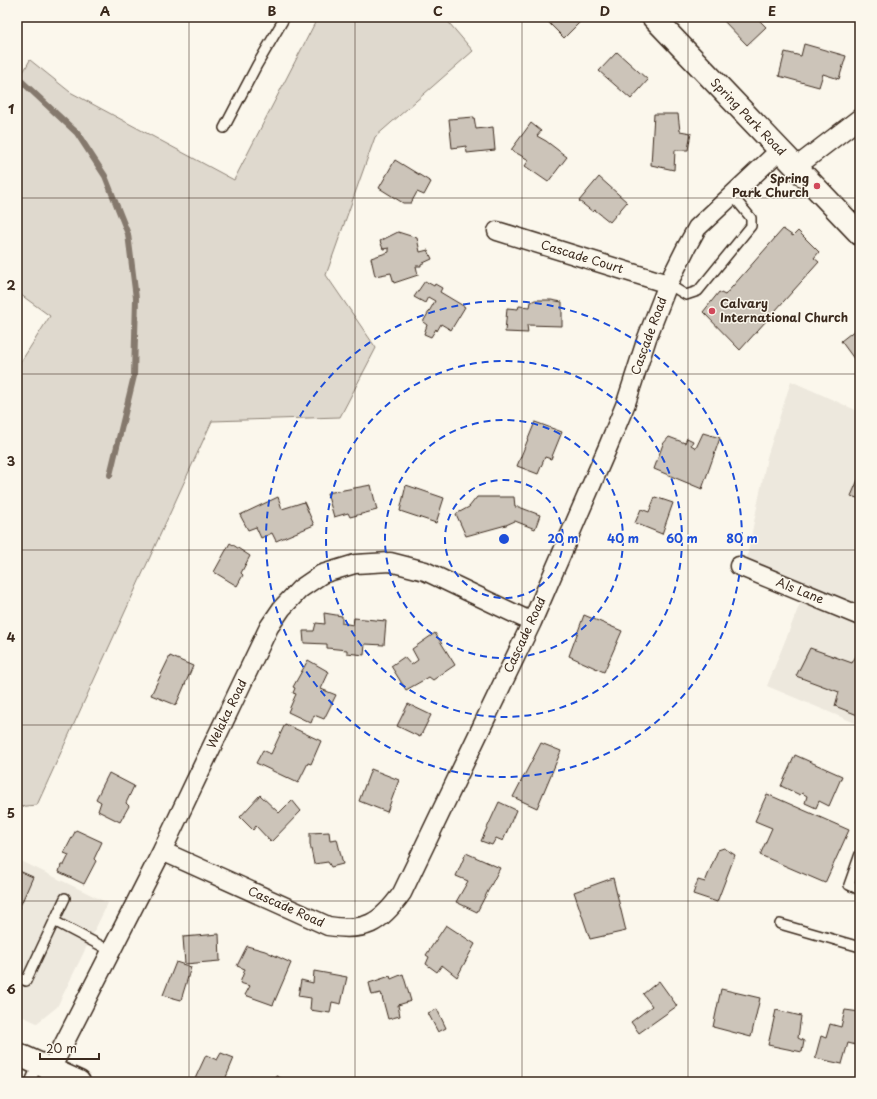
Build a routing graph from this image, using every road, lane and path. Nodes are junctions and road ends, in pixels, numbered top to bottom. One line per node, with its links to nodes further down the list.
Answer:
1 (286, 17): 4 (lane)
2 (653, 17): 5 (main road, Spring Park Road)
3 (860, 118): 6 (street)
4 (224, 128)
5 (780, 150): 6 (main road, Spring Park Road); 7 (street, Cascade Road)
6 (796, 167): 9 (main road, Spring Park Road)
7 (732, 195): 10 (street, Cascade Road); 10 (lane)
8 (497, 230): 10 (street, Cascade Court)
9 (860, 234)
10 (668, 284): 13 (street, Cascade Road)
11 (739, 566): 12 (street, Als Lane)
12 (860, 616)
13 (532, 622): 14 (street, Welaka Road); 14 (street, Cascade Road)
14 (162, 851): 21 (street, Welaka Road)
15 (860, 854): 16 (lane)
16 (860, 890)
17 (65, 898): 18 (lane)
18 (54, 921): 21 (lane); 22 (lane)
19 (780, 924): 20 (lane)
20 (860, 947)
21 (111, 951): 24 (street, Welaka Road)
22 (17, 977)
23 (17, 1054): 24 (main road)
24 (40, 1072): 25 (main road)
25 (79, 1082)

